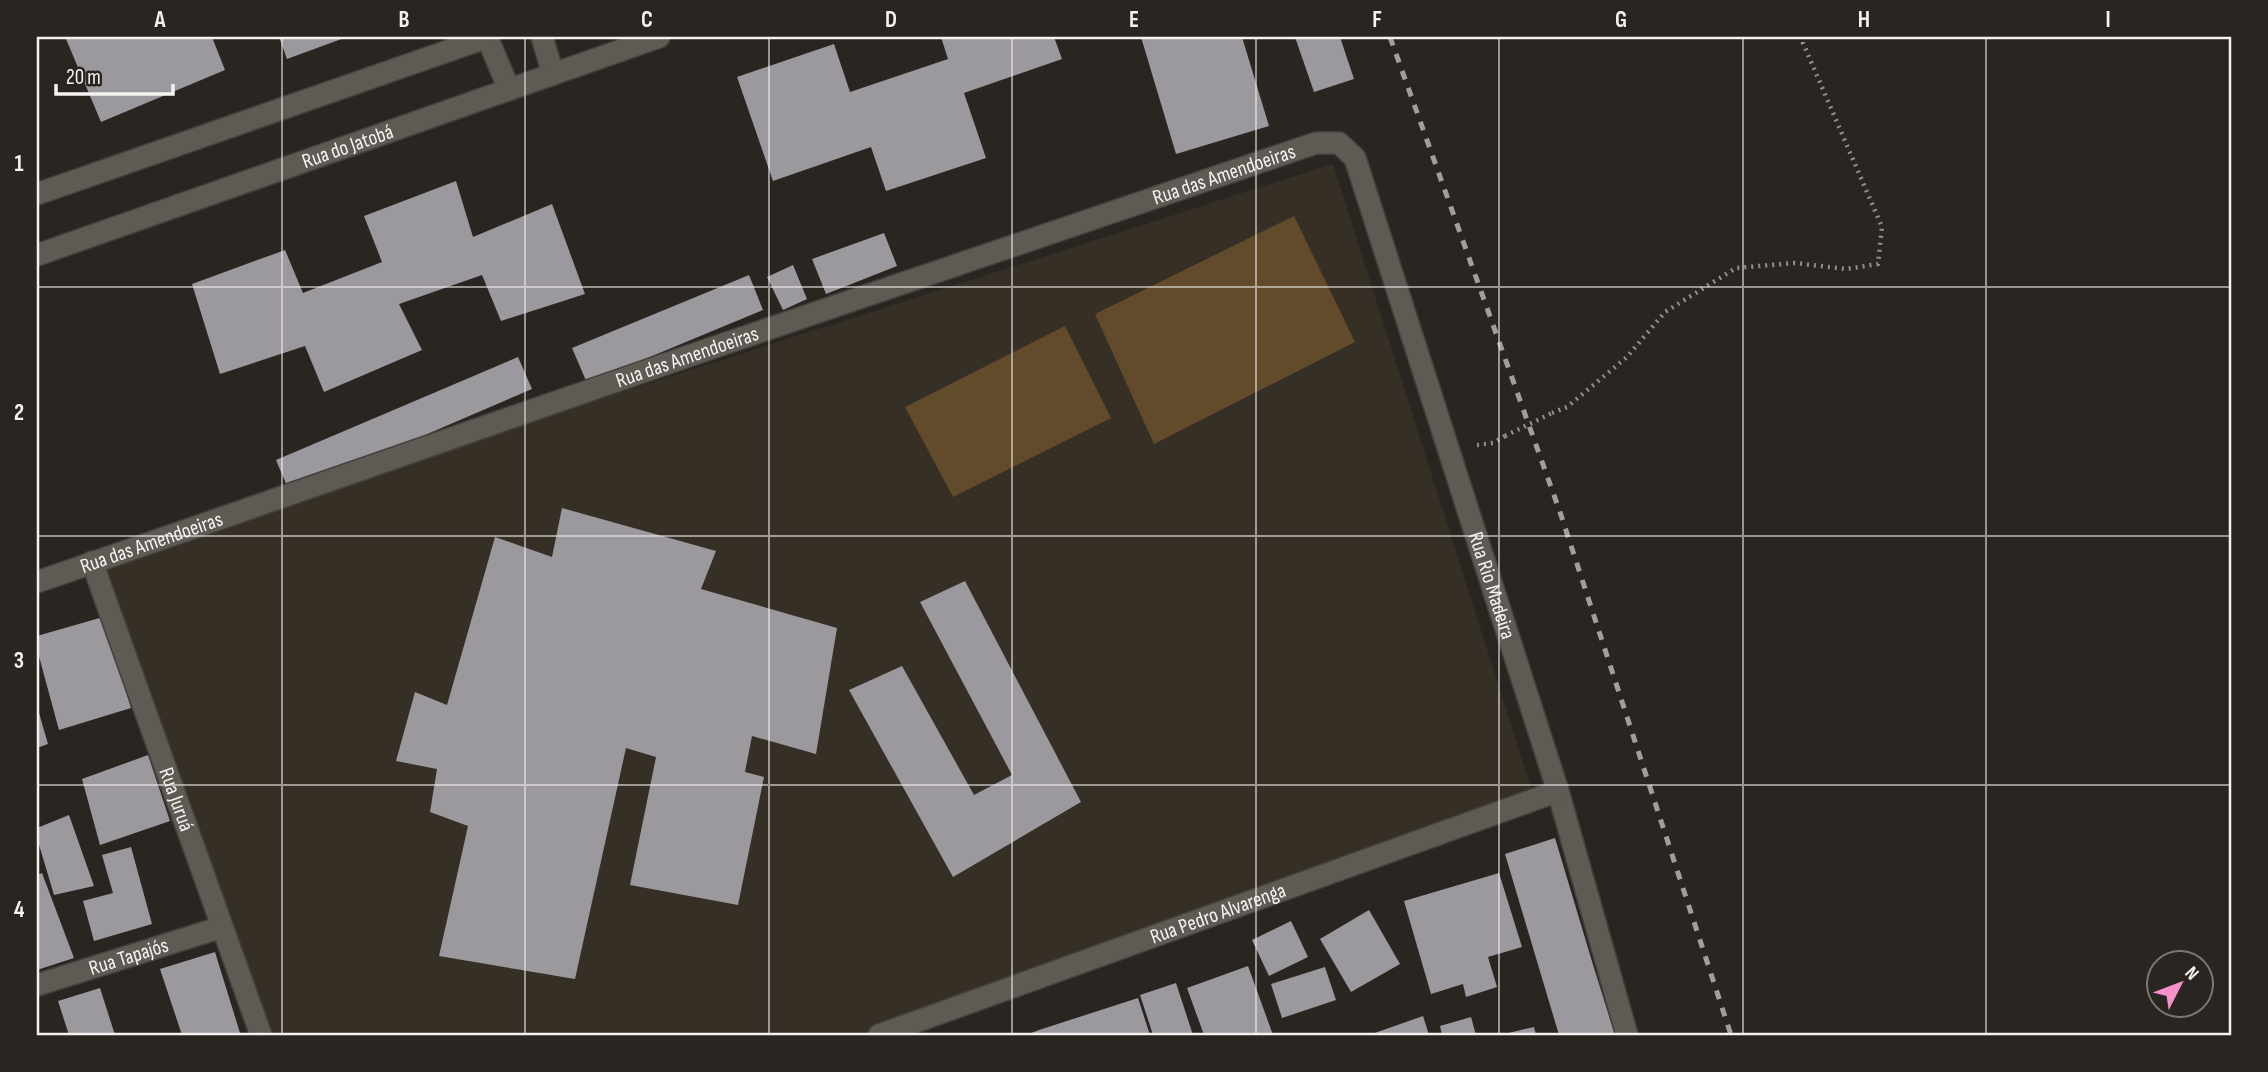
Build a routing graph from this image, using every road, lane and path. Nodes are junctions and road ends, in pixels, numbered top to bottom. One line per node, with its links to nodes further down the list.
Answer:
1 (487, 37): 6 (street); 8 (street)
2 (542, 37): 5 (street)
3 (659, 37): 5 (street, Rua do Jatobá)
4 (1803, 37): 10 (path, bridge)
5 (553, 74): 6 (street, Rua do Jatobá)
6 (509, 89): 9 (street, Rua do Jatobá)
7 (1339, 143): 11 (street, Rua das Amendoeiras); 13 (street, Rua Rio Madeira)
8 (37, 194)
9 (37, 255)
10 (1505, 436)
11 (92, 562): 12 (street, Rua das Amendoeiras); 14 (street, Rua Juruá)
12 (37, 582)
13 (1558, 791): 16 (street, Rua Pedro Alvarenga); 19 (street, Rua Rio Madeira)
14 (222, 927): 15 (street, Rua Tapajós); 17 (street, Rua Juruá)
15 (37, 985)
16 (929, 1026): 18 (street, Rua Pedro Alvarenga)
17 (261, 1035)
18 (879, 1035)
19 (1628, 1035)

